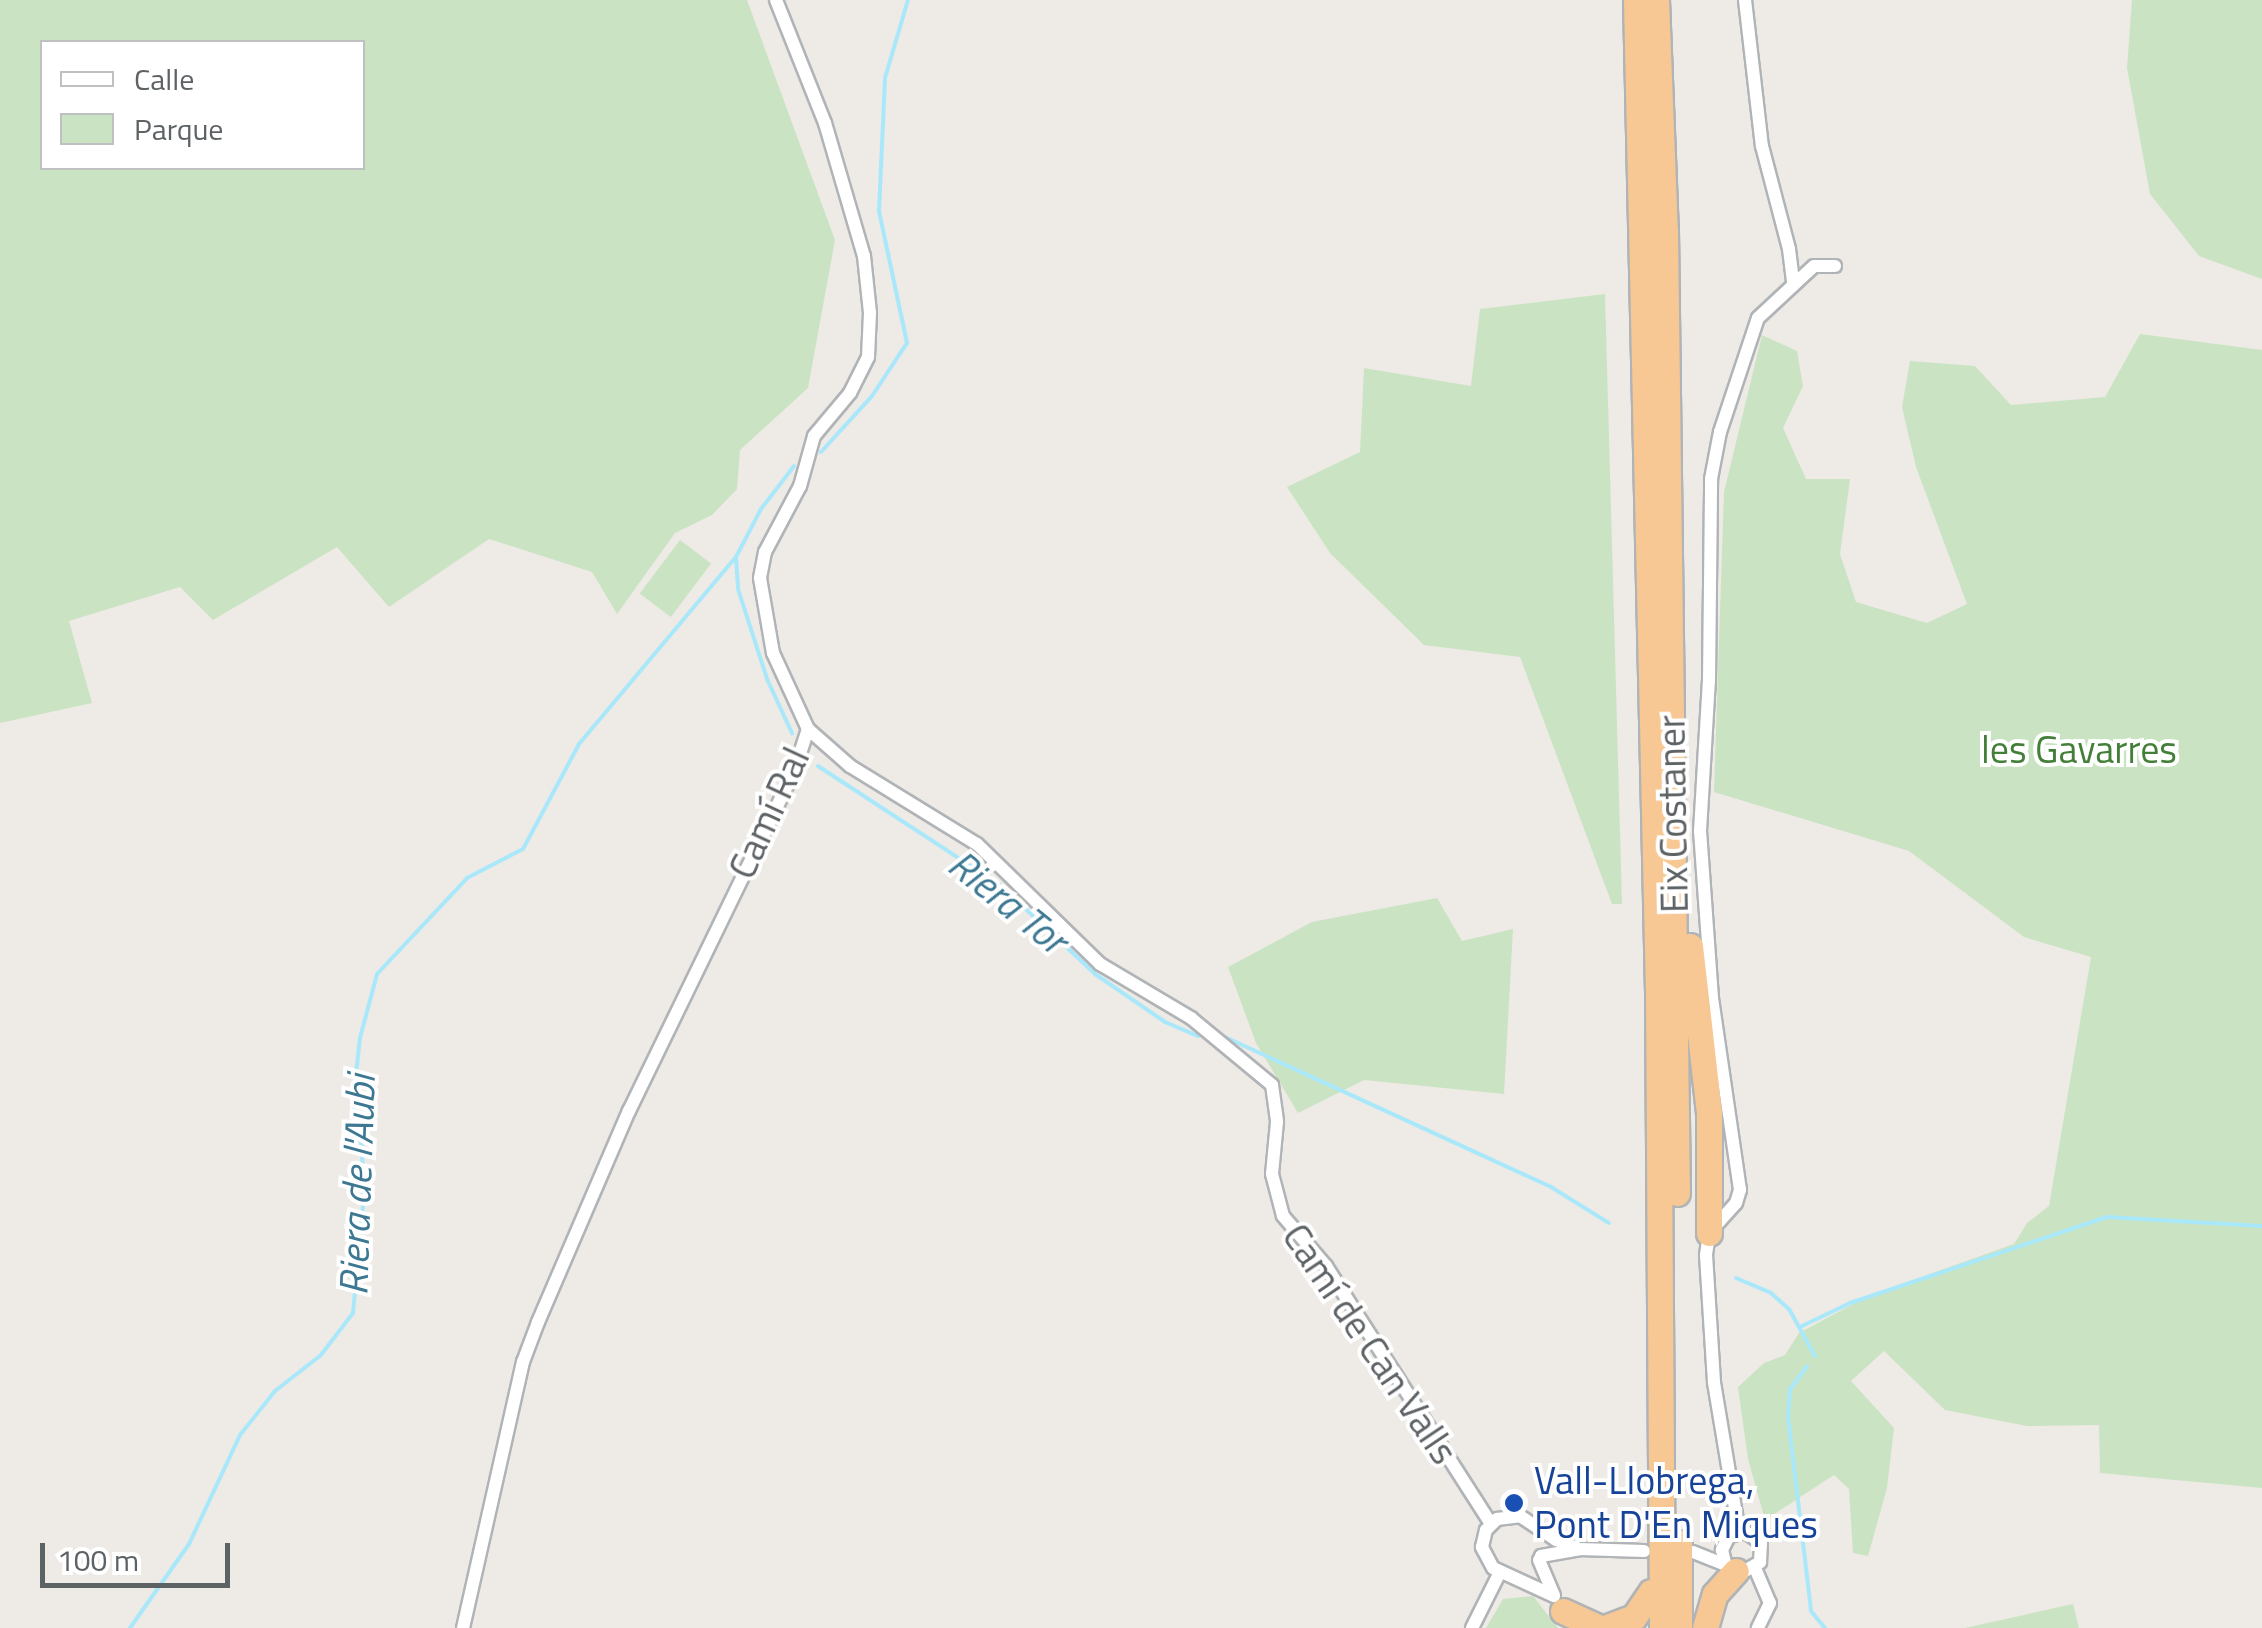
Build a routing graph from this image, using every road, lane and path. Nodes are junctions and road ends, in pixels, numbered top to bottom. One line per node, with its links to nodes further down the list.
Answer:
1 (776, 0): 11 (street, Camí Ral)
2 (1626, 0): 7 (highway)
3 (1636, 0): 7 (highway)
4 (1656, 0): 8 (highway, Eix Costaner)
5 (1668, 0): 8 (highway)
6 (1745, 0): 10 (street)
7 (1640, 86): 16 (highway)
8 (1665, 231): 12 (highway, Eix Costaner)
9 (1835, 266): 10 (street)
10 (1793, 281): 14 (street)
11 (808, 729): 17 (street, Camí de Can Valls); 29 (street, Camí Ral)
12 (1672, 758): 13 (highway); 34 (highway, Eix Costaner)
13 (1710, 1198): 14 (street); 15 (highway)
14 (1736, 1203): 15 (street)
15 (1709, 1233): 19 (street)
16 (1662, 1379): 27 (highway); 33 (highway)
17 (1491, 1524): 18 (street); 25 (street)
18 (1538, 1528): 21 (street); 23 (street)
19 (1740, 1532): 20 (street); 24 (street)
20 (1724, 1542): 24 (street); 24 (street)
21 (1578, 1549): 22 (street); 23 (street)
22 (1644, 1551)
23 (1540, 1558): 26 (street); 28 (street)
24 (1738, 1567): 35 (highway); 36 (street)
25 (1500, 1572): 26 (street); 30 (street)
26 (1516, 1575): 28 (street)
27 (1651, 1592): 31 (highway); 32 (highway)
28 (1564, 1612): 31 (highway)
29 (463, 1628)
30 (1472, 1628)
31 (1603, 1628)
32 (1651, 1628)
33 (1662, 1628)
34 (1680, 1628)
35 (1705, 1628)
36 (1758, 1628)

